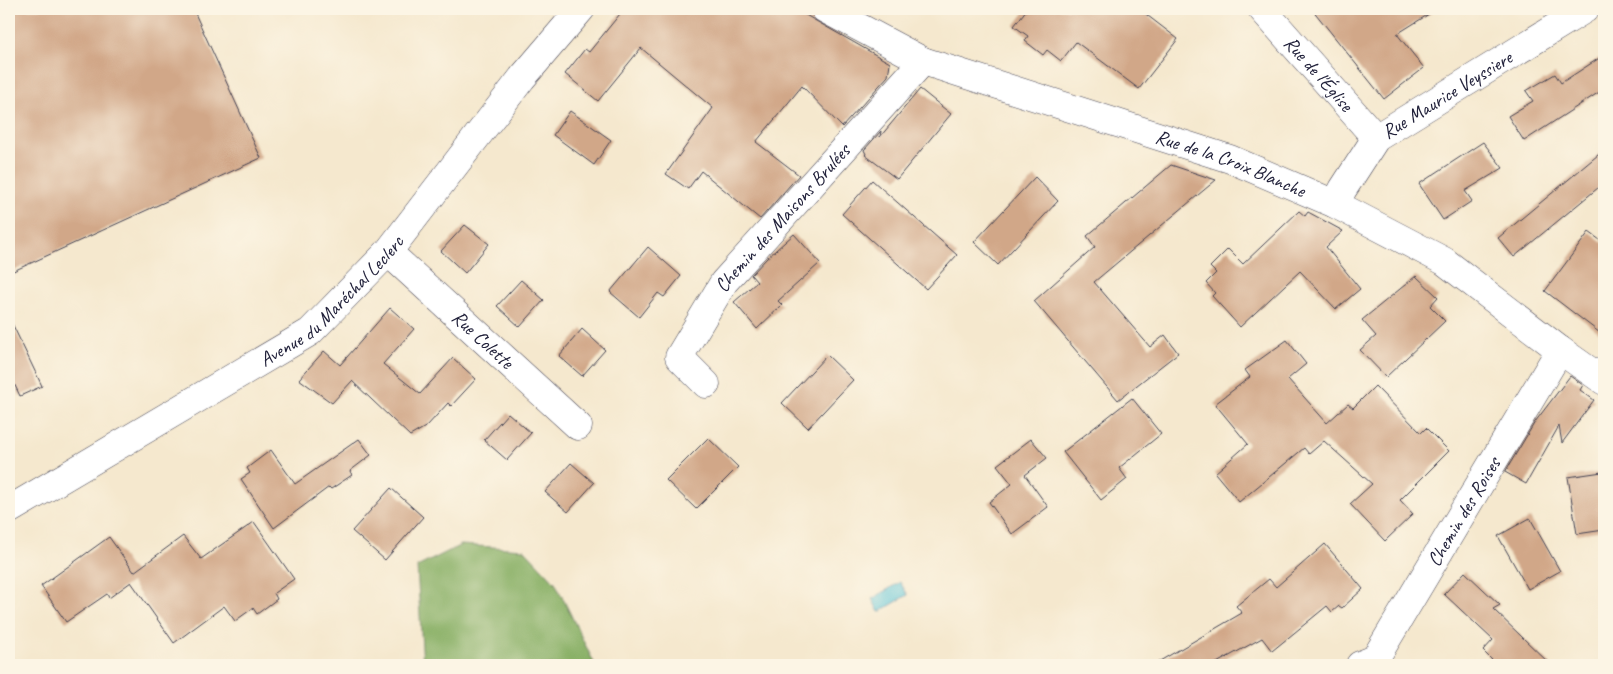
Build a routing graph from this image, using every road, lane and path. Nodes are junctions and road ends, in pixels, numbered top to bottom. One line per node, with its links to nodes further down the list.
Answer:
1 (581, 9): 8 (street, Avenue du Maréchal Leclerc)
2 (826, 9): 5 (street, Rue de la Croix Blanche)
3 (1262, 9): 6 (street, Rue de l'Église)
4 (1585, 9): 6 (street, Rue Maurice Veyssiere)
5 (923, 61): 7 (street, Rue de la Croix Blanche); 11 (street, Chemin des Maisons Brulées)
6 (1376, 138): 7 (street, Rue Maurice Veyssiere)
7 (1335, 204): 9 (street, Rue de la Croix Blanche)
8 (388, 252): 12 (street, Rue Colette); 13 (street, Avenue du Maréchal Leclerc)
9 (1560, 350): 10 (street, Rue de la Croix Blanche); 14 (street, Chemin des Roises)
10 (1604, 381)
11 (706, 384)
12 (578, 426)
13 (9, 510)
14 (1370, 663)

